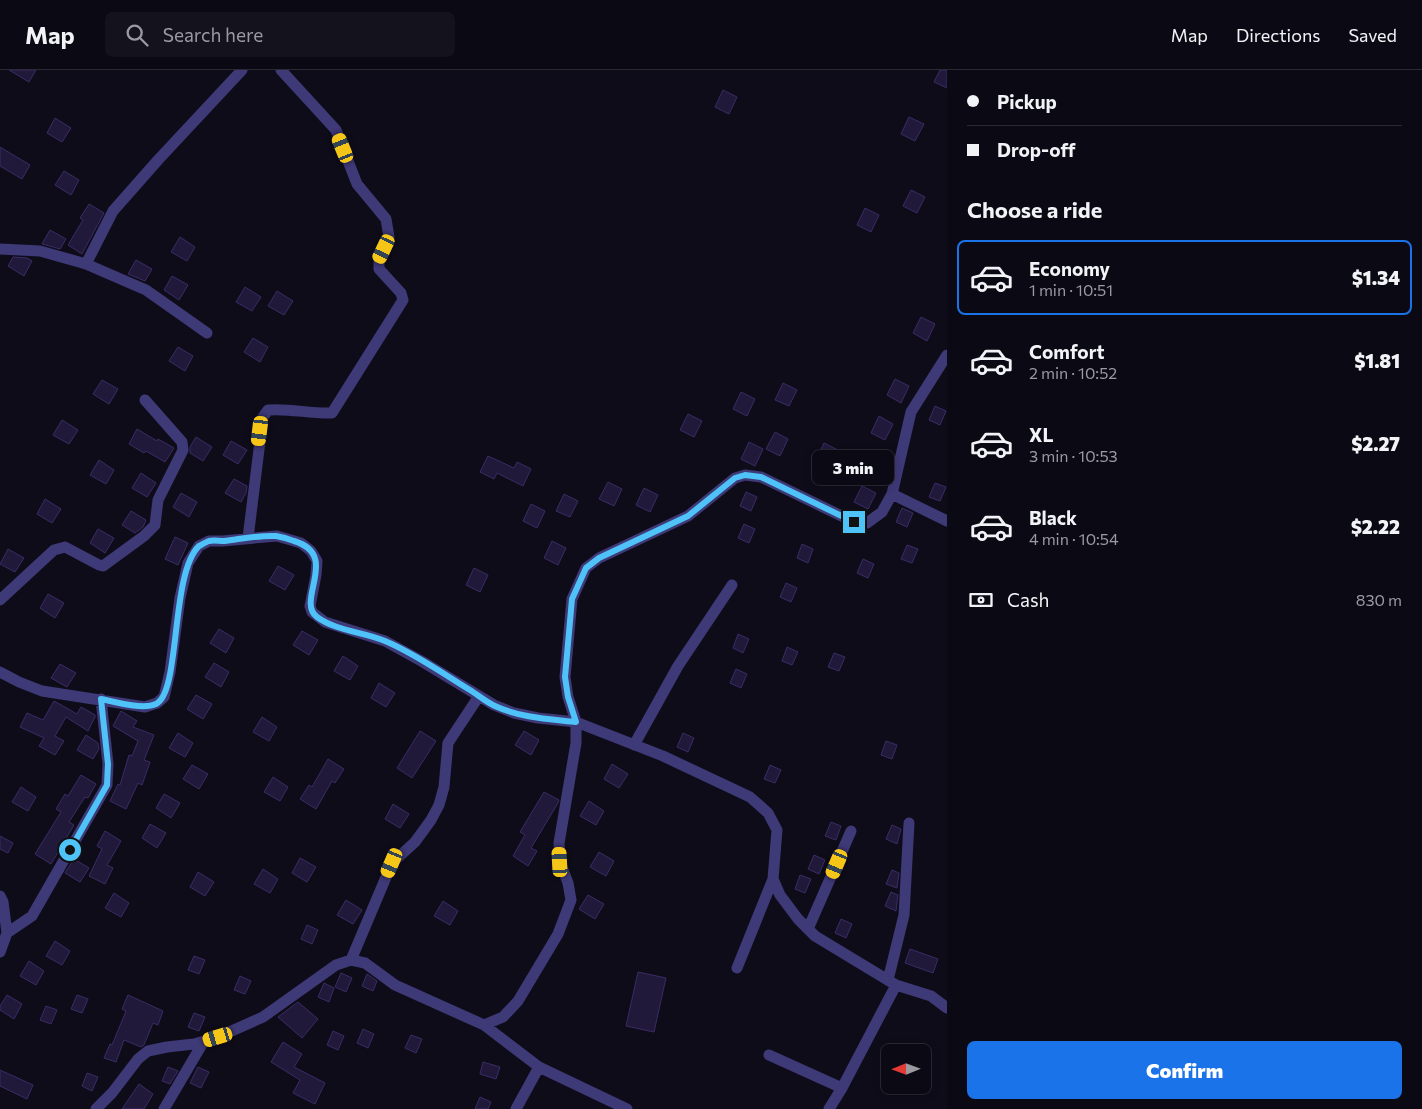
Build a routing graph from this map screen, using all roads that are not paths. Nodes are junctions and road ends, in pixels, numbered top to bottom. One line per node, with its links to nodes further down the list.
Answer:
1 (242, 70): 4 (street)
2 (281, 70): 10 (street)
3 (0, 249): 4 (street)
4 (86, 264): 5 (street)
5 (206, 333)
6 (947, 355): 8 (street)
7 (145, 400): 12 (street)
8 (892, 494): 9 (street); 16 (street)
9 (947, 521)
10 (248, 538): 14 (street); 15 (street)
11 (732, 585): 17 (street)
12 (0, 600)
13 (0, 672): 15 (street)
14 (480, 696): 16 (street); 25 (street)
15 (101, 699): 23 (street)
16 (576, 722): 17 (street); 29 (street)
17 (634, 745): 20 (street)
18 (910, 823): 27 (street)
19 (851, 831): 22 (street)
20 (772, 879): 22 (street); 26 (street)
21 (0, 896): 23 (street)
22 (808, 929): 27 (street)
23 (7, 934): 24 (street)
24 (0, 952)
25 (351, 960): 29 (street); 30 (street)
26 (737, 968)
27 (892, 982): 28 (street); 33 (street)
28 (947, 1008)
29 (484, 1025): 32 (street)
30 (204, 1041): 34 (street); 35 (street)
31 (768, 1055): 33 (street)
32 (539, 1066): 36 (street); 37 (street)
33 (842, 1088): 38 (street)
34 (96, 1109)
35 (164, 1109)
36 (516, 1109)
37 (626, 1109)
38 (829, 1109)

